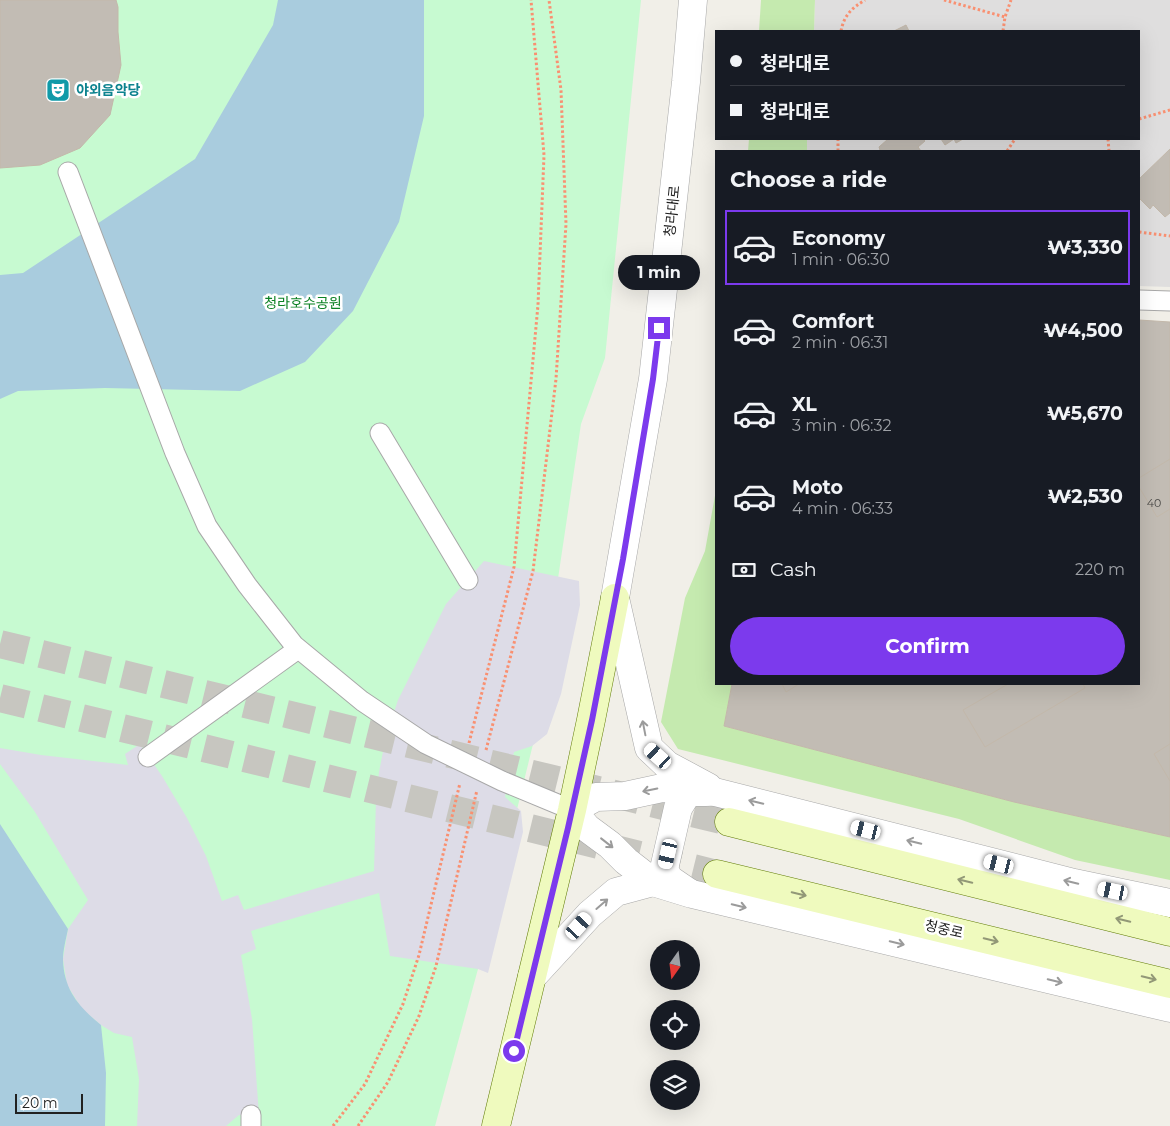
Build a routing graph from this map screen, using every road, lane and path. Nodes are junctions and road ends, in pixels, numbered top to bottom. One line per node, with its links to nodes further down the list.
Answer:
1 (549, 0): 21 (path)
2 (693, 0): 18 (street, 청라대로)
3 (865, 0): 7 (path)
4 (944, 0): 6 (path)
5 (1011, 0): 6 (path)
6 (1005, 17): 8 (path)
7 (841, 30)
8 (1003, 30)
9 (1170, 110): 10 (path)
10 (1140, 119)
11 (68, 172): 19 (street)
12 (1140, 232): 13 (path)
13 (1170, 236)
14 (1140, 300): 15 (street)
15 (1170, 301)
16 (380, 433): 17 (street)
17 (468, 580)
18 (615, 598): 22 (street, one-way to 18); 23 (main road, 청라대로)
19 (298, 649): 20 (street); 21 (street)
20 (148, 757)
21 (481, 771): 23 (street); 33 (path)
22 (716, 792): 23 (street, one-way to 23); 27 (street); 28 (street, one-way to 22)
23 (572, 810): 26 (street, one-way to 26); 30 (main road, 청라대로)
24 (730, 822): 29 (main road, one-way to 24)
25 (718, 874): 31 (main road, 청중로, one-way to 31)
26 (653, 882): 27 (street); 30 (street, one-way to 26)
27 (692, 894): 32 (street, one-way to 32)
28 (1170, 903)
29 (1170, 932)
30 (532, 977): 34 (main road, 청라대로)
31 (1170, 984)
32 (1170, 1008)
33 (358, 1126)
34 (496, 1126)

